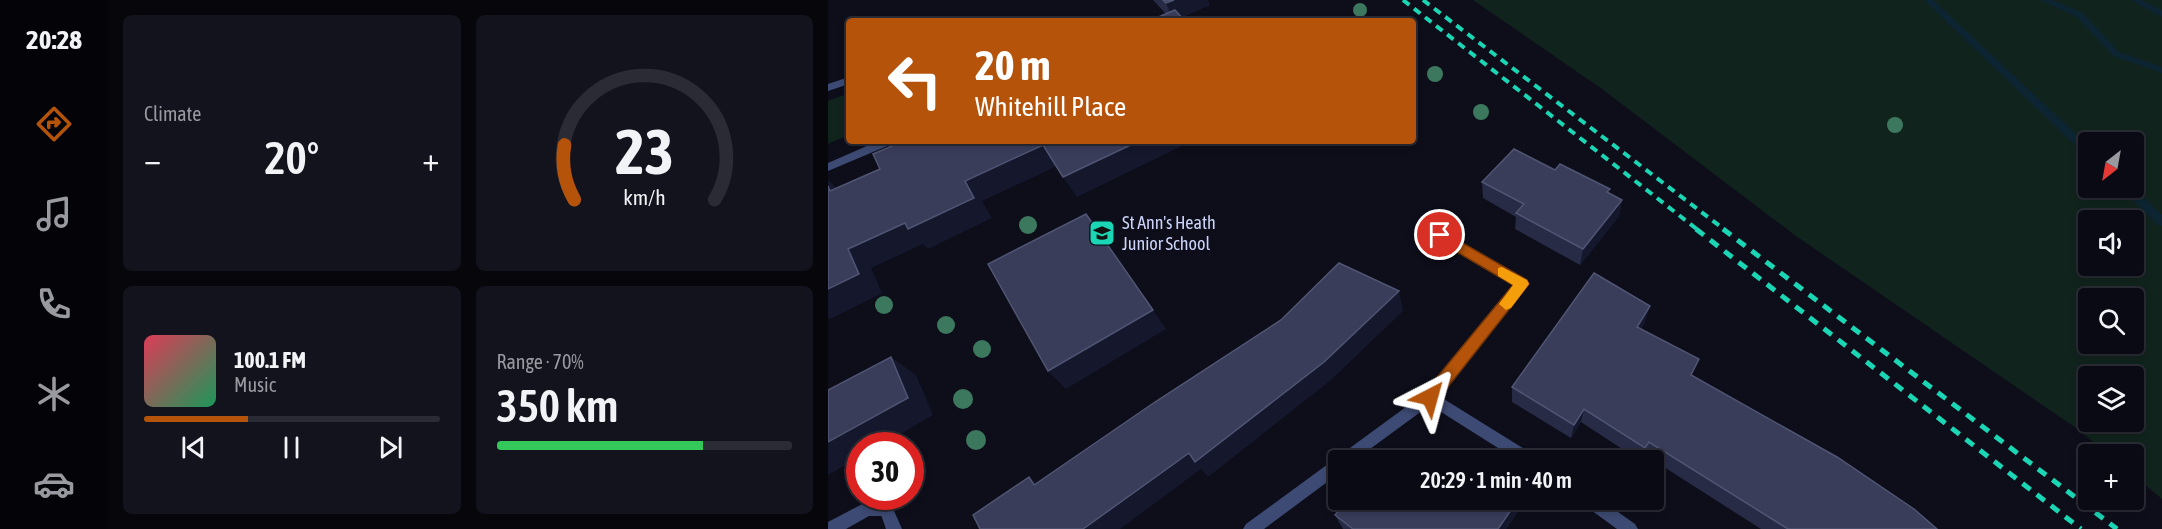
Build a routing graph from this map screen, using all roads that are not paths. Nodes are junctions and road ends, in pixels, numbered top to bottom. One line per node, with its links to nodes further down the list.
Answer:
1 (846, 81): 2 (street)
2 (828, 88)
3 (881, 144): 4 (street)
4 (828, 167)
5 (1440, 235): 6 (street)
6 (1430, 397): 7 (street); 8 (street)
7 (1358, 450)
8 (1513, 450)
9 (1328, 472): 13 (street)
10 (1602, 510): 14 (street)
11 (831, 529): 12 (street)
12 (894, 529)
13 (1251, 529)
14 (1630, 529)

